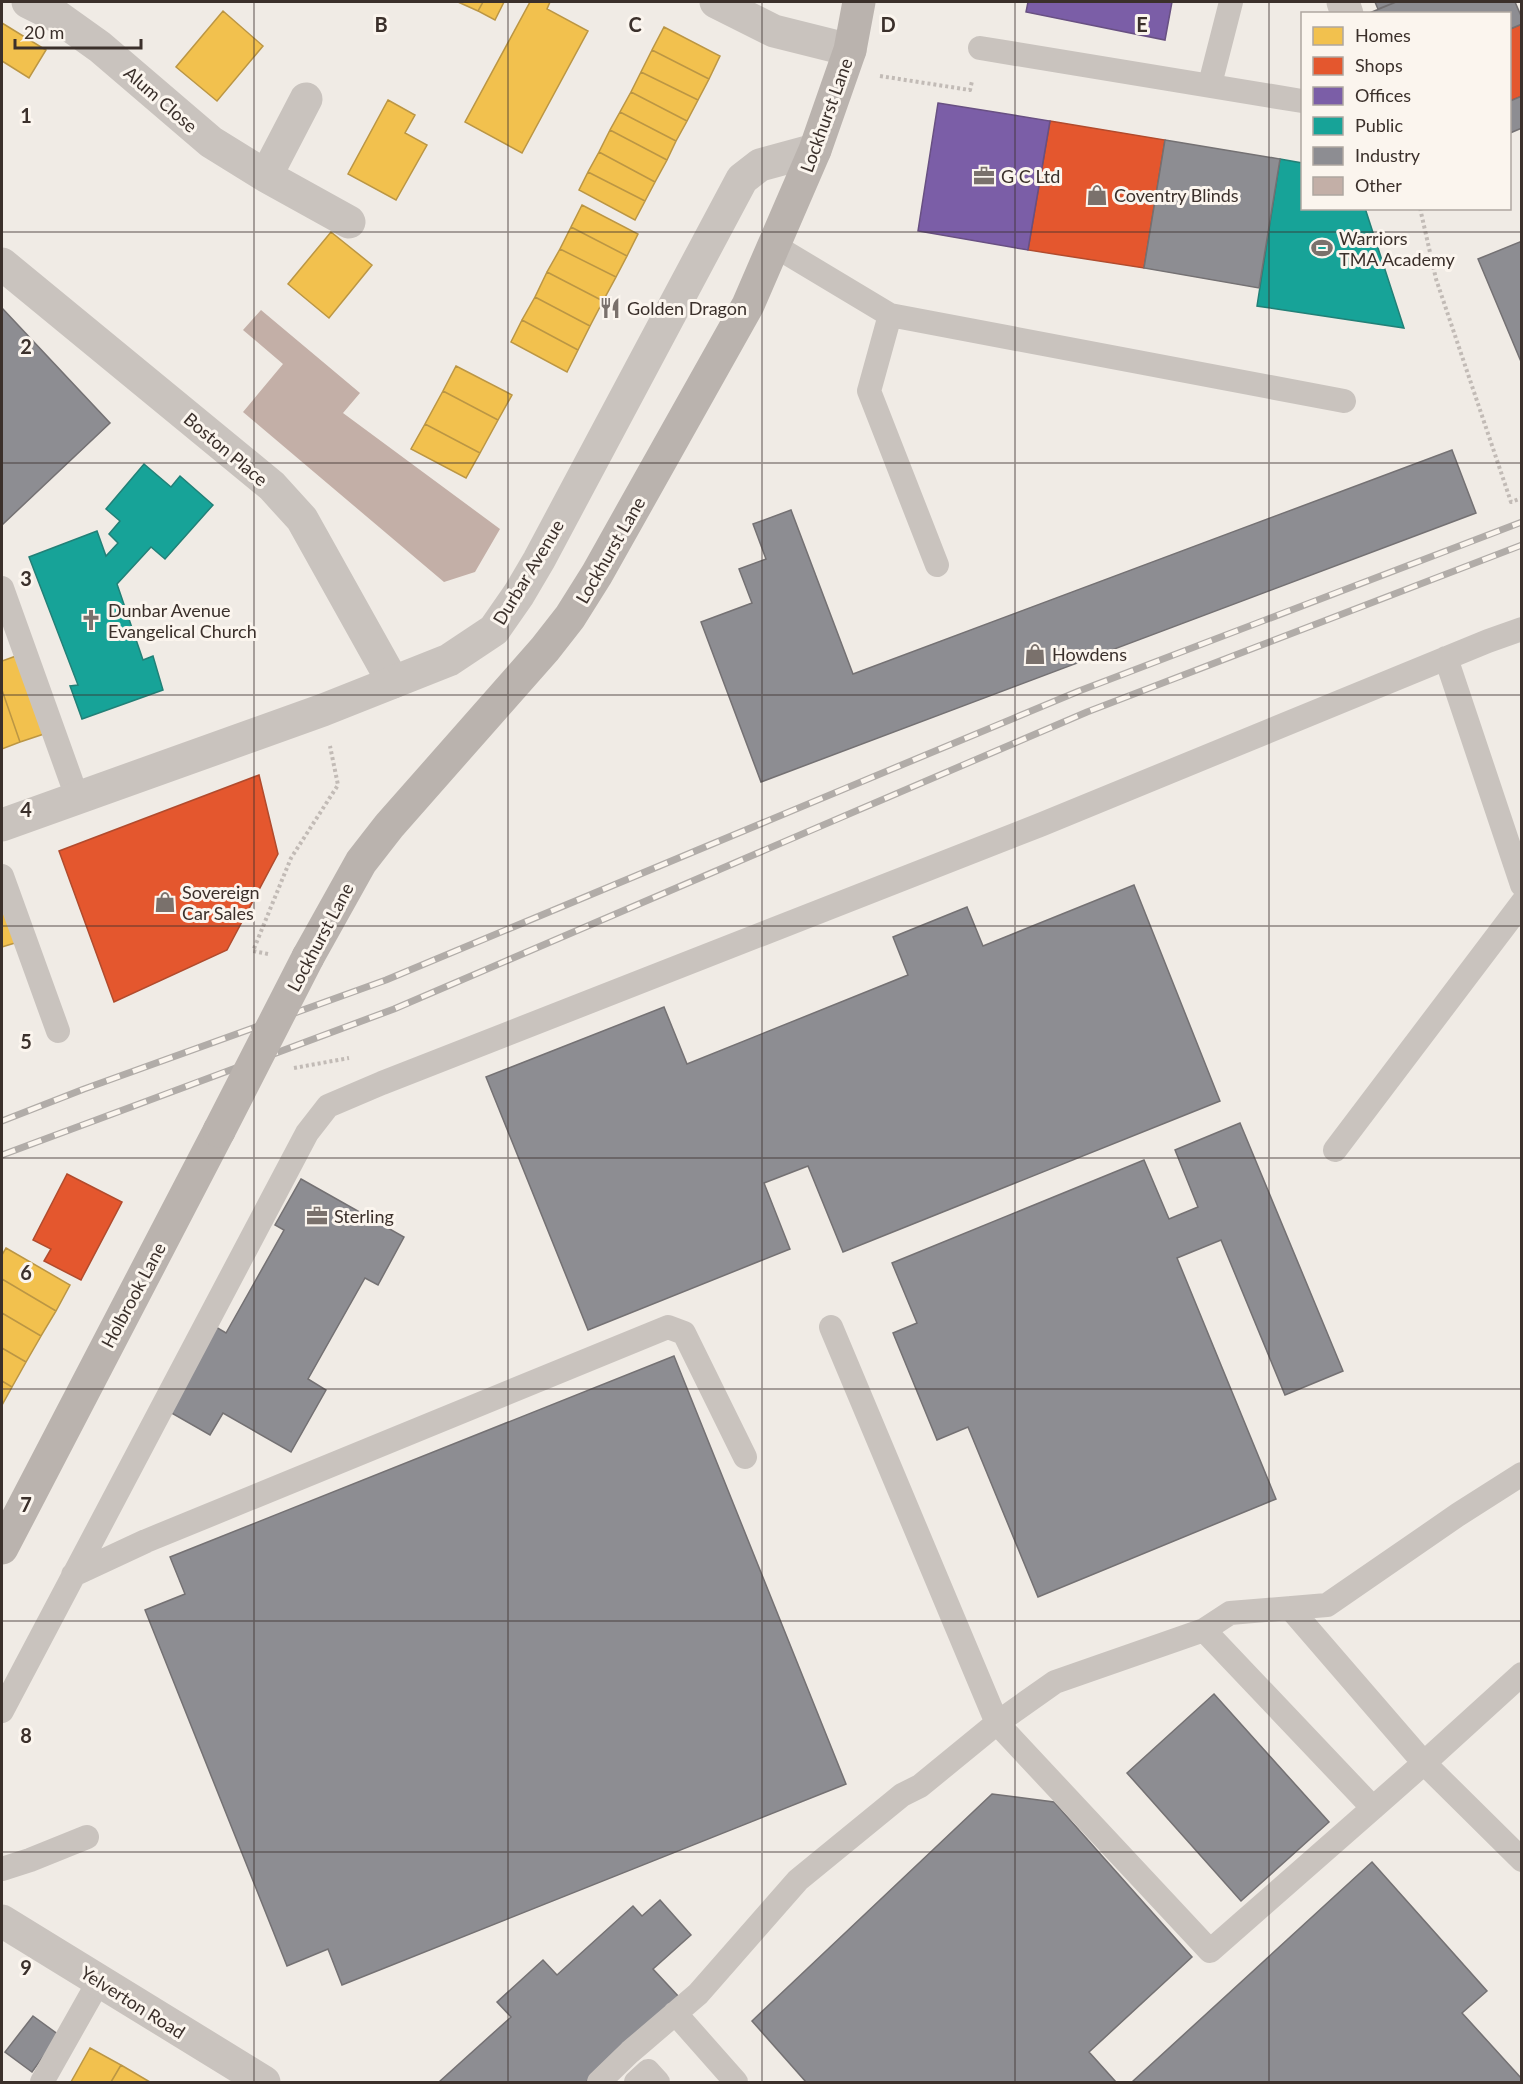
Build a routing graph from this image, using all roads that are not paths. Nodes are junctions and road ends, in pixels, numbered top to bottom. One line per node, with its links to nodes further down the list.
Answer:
1 (28, 2): 11 (street, Alum Close)
2 (716, 2): 6 (street)
3 (859, 2): 6 (main road, Lockhurst Lane)
4 (1231, 2): 7 (lane)
5 (980, 48): 7 (lane)
6 (846, 60): 10 (main road, Lockhurst Lane)
7 (1210, 84): 9 (lane)
8 (306, 99): 11 (street)
9 (1301, 101)
10 (815, 150): 13 (main road, Lockhurst Lane); 21 (street, Durbar Avenue)
11 (266, 176): 12 (street, Alum Close)
12 (349, 222)
13 (775, 246): 15 (lane); 28 (main road, Lockhurst Lane, bridge)
14 (2, 264): 21 (street, Boston Place)
15 (890, 315): 16 (lane); 17 (lane)
16 (1344, 401)
17 (937, 565)
18 (2, 588): 22 (lane)
19 (1521, 629): 20 (lane)
20 (1446, 658): 25 (lane); 34 (lane)
21 (393, 682): 22 (street, Durbar Avenue)
22 (77, 797): 23 (street, Durbar Avenue)
23 (2, 825)
24 (2, 876): 27 (lane)
25 (1521, 885)
26 (1521, 903): 29 (lane)
27 (58, 1031)
28 (264, 1042): 33 (main road, Holbrook Lane, bridge)
29 (1335, 1150)
30 (831, 1327): 39 (lane)
31 (745, 1457): 34 (lane)
32 (1521, 1474): 35 (lane)
33 (2, 1548)
34 (73, 1575): 38 (lane)
35 (1290, 1608): 36 (lane); 40 (lane)
36 (1204, 1630): 39 (lane); 41 (lane)
37 (1521, 1674): 40 (lane)
38 (2, 1711)
39 (997, 1723): 41 (lane); 47 (lane)
40 (1424, 1763): 41 (lane); 43 (lane)
41 (1373, 1808)
42 (87, 1837): 44 (lane)
43 (1521, 1860)
44 (2, 1869)
45 (2, 1921): 46 (street, Yelverton Road)
46 (99, 1981): 48 (lane); 49 (street, Yelverton Road)
47 (675, 2013): 50 (lane); 53 (lane)
48 (42, 2082)
49 (264, 2082)
50 (599, 2082)
51 (636, 2082): 52 (lane)
52 (658, 2082)
53 (736, 2082)

